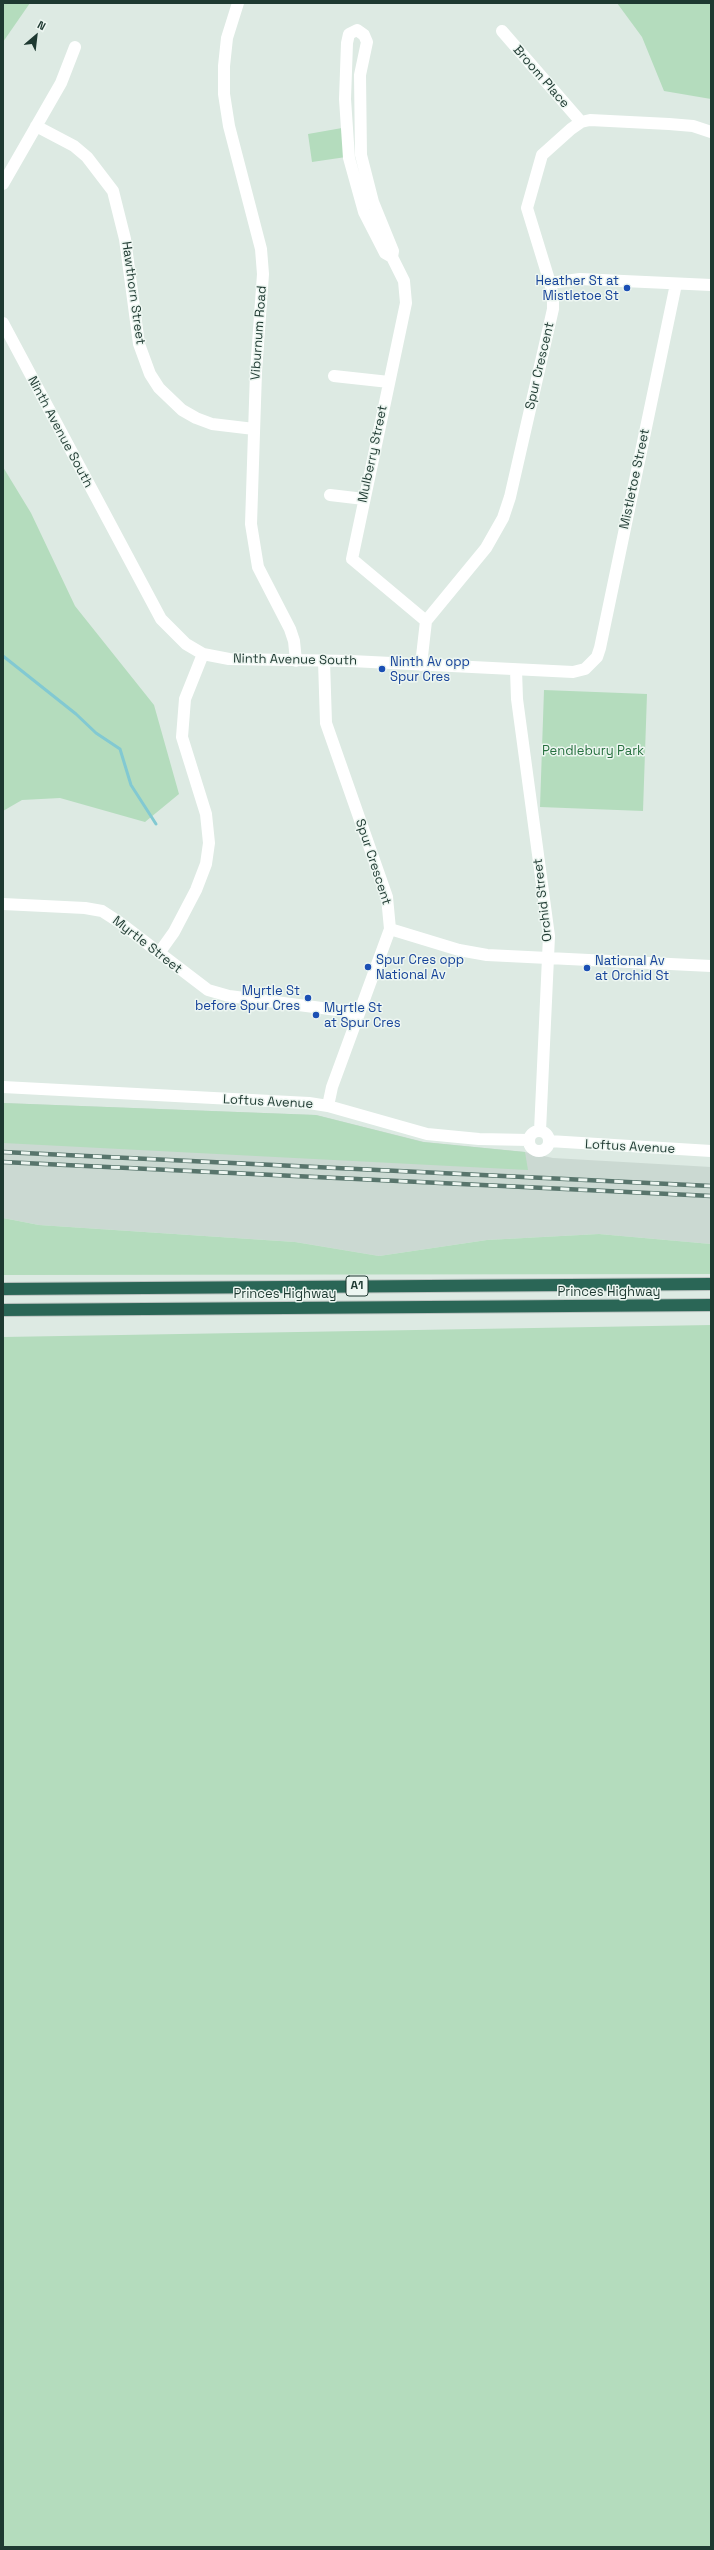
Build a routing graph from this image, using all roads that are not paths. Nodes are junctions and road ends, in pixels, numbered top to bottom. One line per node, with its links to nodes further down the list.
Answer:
1 (238, 3): 15 (street, Viburnum Road)
2 (502, 31): 4 (street, Broom Place)
3 (75, 47): 5 (street)
4 (581, 122): 6 (street); 9 (street, Spur Crescent)
5 (36, 126): 7 (street); 15 (street, Hawthorn Street)
6 (711, 132)
7 (3, 184)
8 (392, 257): 8 (street, Mulberry Street); 14 (street, Mulberry Street)
9 (550, 283): 10 (street); 18 (street, Spur Crescent)
10 (676, 284): 11 (street); 23 (street, Mistletoe Street)
11 (711, 285)
12 (3, 323): 19 (street, Ninth Avenue South)
13 (334, 376): 14 (street)
14 (389, 382): 17 (street, Mulberry Street)
15 (254, 430): 20 (street, Viburnum Road)
16 (330, 495): 17 (street)
17 (364, 499): 18 (street, Mulberry Street)
18 (426, 621): 22 (street)
19 (203, 654): 20 (street, Ninth Avenue South); 27 (street)
20 (296, 661): 21 (street, Ninth Avenue South)
21 (324, 661): 22 (street, Ninth Avenue South); 26 (street, Spur Crescent)
22 (421, 665): 24 (street, Ninth Avenue South)
23 (585, 669): 24 (street, Ninth Avenue South)
24 (516, 670): 28 (street, Orchid Street)
25 (3, 904): 27 (street, Myrtle Street)
26 (390, 929): 28 (street); 30 (street, Spur Crescent)
27 (158, 953): 30 (street, Myrtle Street)
28 (548, 958): 29 (street); 33 (street, Orchid Street)
29 (711, 966)
30 (357, 1016): 32 (street, Spur Crescent)
31 (3, 1087): 32 (street, Loftus Avenue)
32 (328, 1106): 34 (street, Loftus Avenue)
33 (540, 1131): 34 (street); 35 (street)
34 (529, 1140): 35 (street)
35 (549, 1141): 36 (street, Loftus Avenue)
36 (711, 1151)
37 (711, 1284): 38 (highway, Princes Highway / A1)
38 (3, 1289)
39 (711, 1306): 40 (highway, Princes Highway / A1)
40 (3, 1310)

